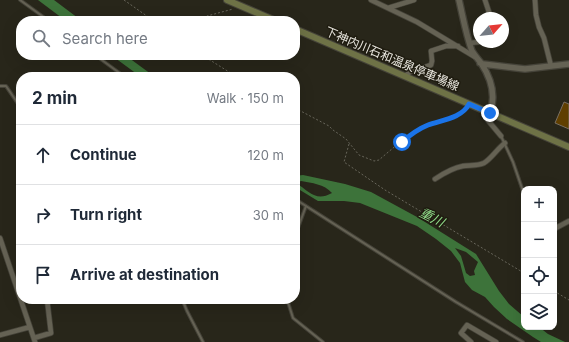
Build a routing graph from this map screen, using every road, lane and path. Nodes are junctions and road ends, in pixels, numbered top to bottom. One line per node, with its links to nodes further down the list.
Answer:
1 (20, 0): 12 (lane)
2 (124, 0): 13 (path)
3 (227, 0): 9 (main road)
4 (371, 0): 10 (street)
5 (414, 0): 10 (street)
6 (459, 0): 17 (street)
7 (485, 0): 11 (street)
8 (535, 0): 25 (street)
9 (240, 6): 14 (path); 15 (main road)
10 (388, 8): 19 (street)
11 (489, 12)
12 (42, 16)
13 (147, 16)
14 (207, 16)
15 (264, 16)
16 (300, 31): 28 (main road, 下神内川石和温泉停車場線)
17 (470, 43): 18 (street); 20 (street)
18 (473, 43)
19 (458, 46): 20 (street); 28 (street)
20 (475, 57): 23 (street)
21 (102, 60): 26 (lane)
22 (210, 60): 27 (path)
23 (480, 63): 25 (street); 33 (street)
24 (569, 64): 25 (street)
25 (551, 66)
26 (118, 72)
27 (230, 72)
28 (405, 76): 31 (main road, 下神内川石和温泉停車場線)
29 (0, 86): 30 (lane)
30 (16, 101)
31 (469, 104): 33 (main road, 下神内川石和温泉停車場線); 36 (path)
32 (300, 111): 36 (path)
33 (490, 113): 34 (street); 37 (main road, 下神内川石和温泉停車場線)
34 (501, 136): 35 (lane)
35 (504, 143): 38 (street); 39 (lane)
36 (349, 144): 46 (path)
37 (569, 147)
38 (435, 179)
39 (521, 186)
40 (300, 202): 41 (lane)
41 (306, 206): 43 (lane); 61 (lane)
42 (569, 221): 44 (street)
43 (300, 222)
44 (557, 227)
45 (0, 238): 47 (street)
46 (521, 271)
47 (16, 285)
48 (557, 293): 49 (path)
49 (569, 300)
50 (22, 304): 54 (street)
51 (48, 304): 56 (street)
52 (184, 304): 57 (lane)
53 (289, 304): 58 (lane)
54 (30, 327): 55 (street); 56 (street)
55 (0, 334)
56 (34, 340)
57 (203, 342)
58 (323, 342)
59 (471, 342): 60 (street)
60 (496, 342)
61 (523, 342)

